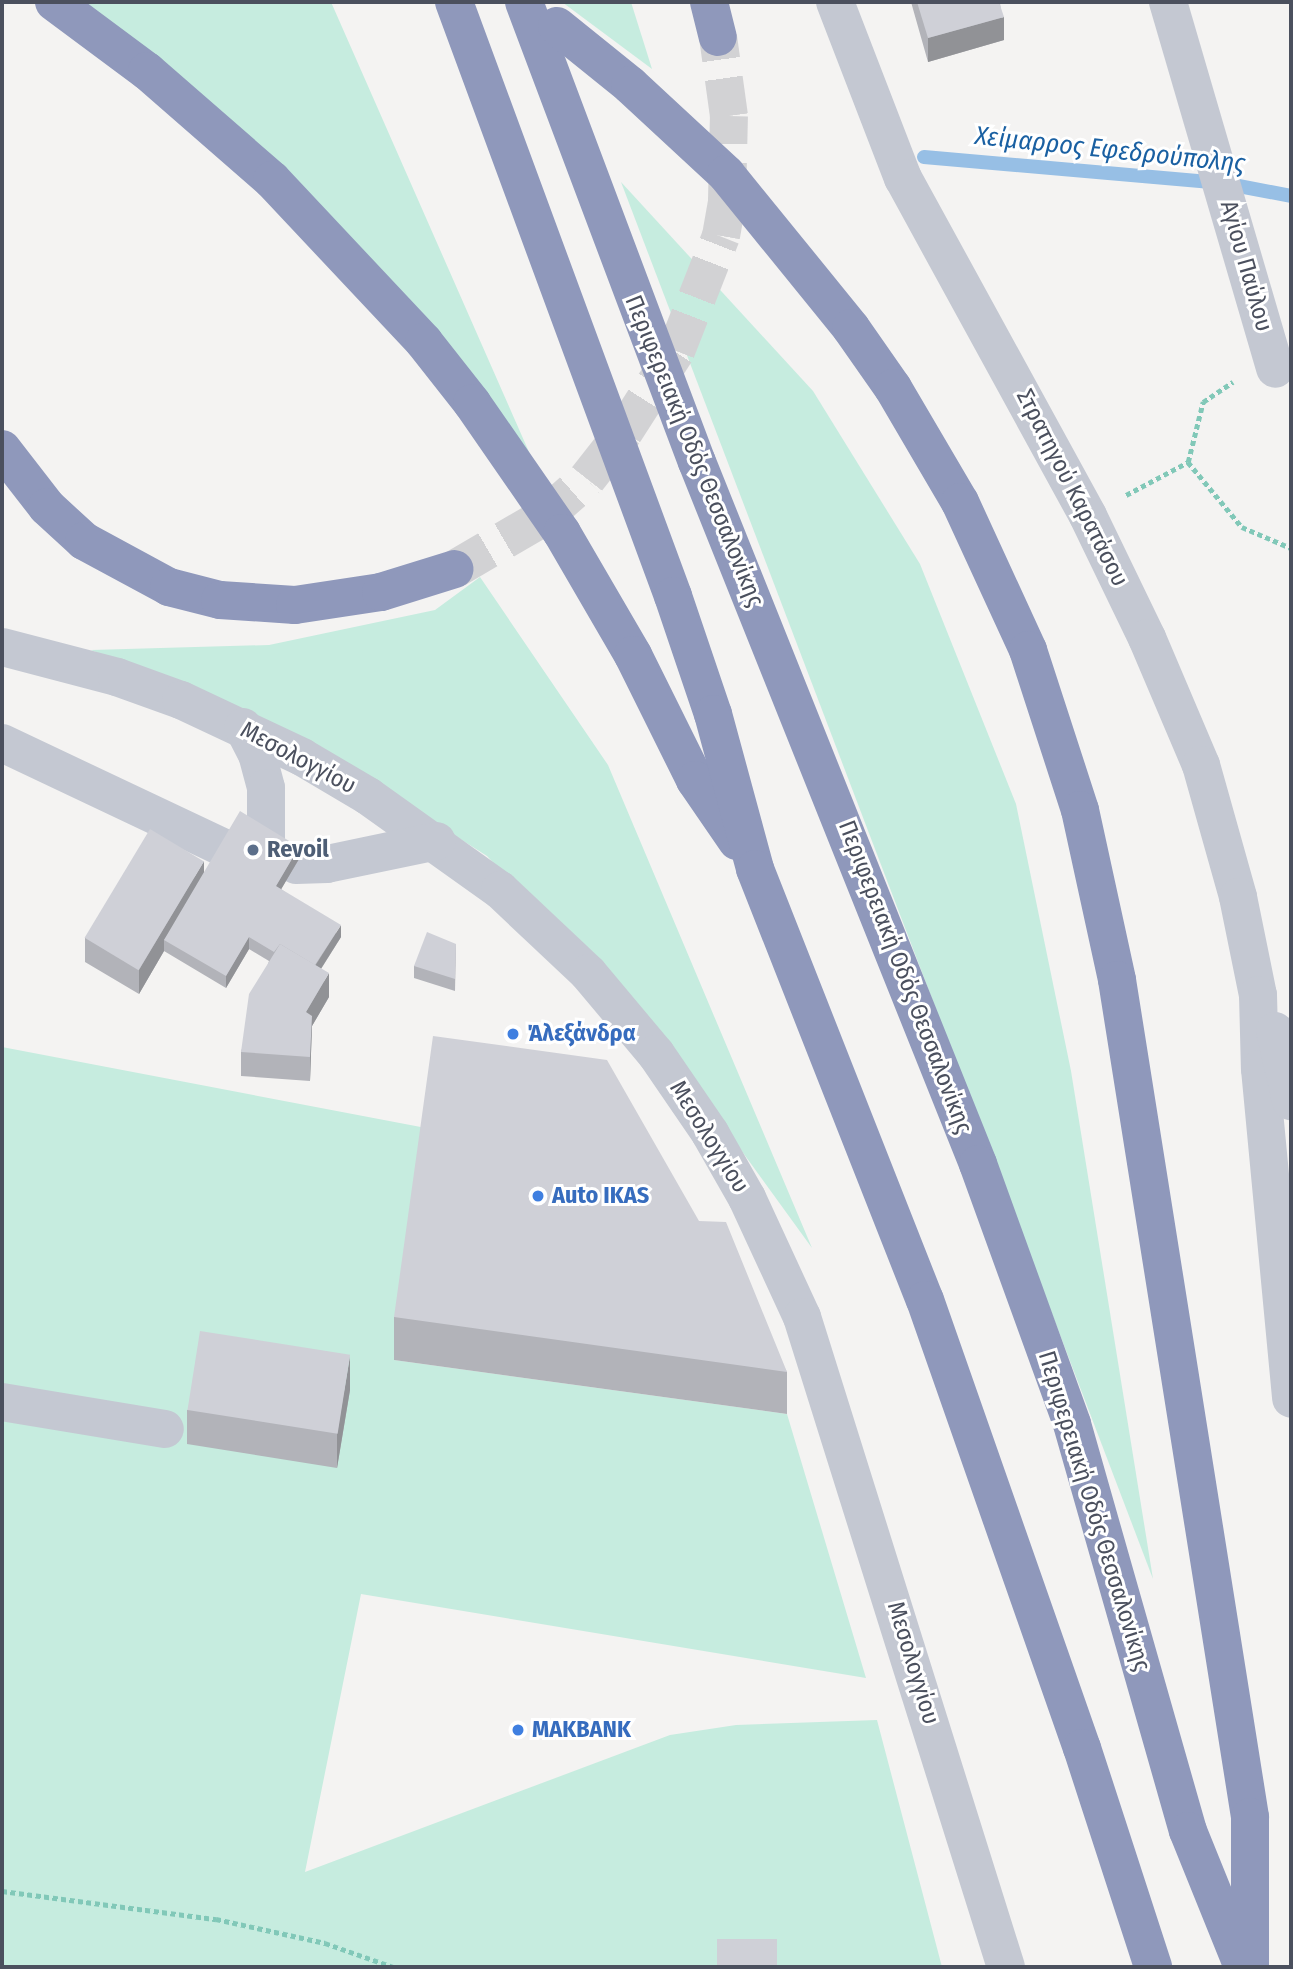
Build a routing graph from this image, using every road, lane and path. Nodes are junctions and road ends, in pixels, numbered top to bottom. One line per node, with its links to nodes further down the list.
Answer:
1 (54, 2): 20 (highway)
2 (454, 2): 20 (highway)
3 (524, 2): 30 (highway, Περιφερειακή Οδός Θεσσαλονίκης)
4 (835, 2): 10 (street, Στρατηγού Καρατάσου)
5 (1168, 2): 7 (street, Αγίου Παύλου)
6 (557, 26): 31 (highway)
7 (1275, 369): 9 (path)
8 (2, 449): 12 (highway)
9 (1188, 462): 10 (path); 11 (path)
10 (1088, 516): 21 (street, Στρατηγού Καρατάσου)
11 (1291, 548)
12 (455, 569)
13 (2, 647): 14 (street, Μεσολογγίου)
14 (243, 727): 16 (street); 17 (street, Μεσολογγίου)
15 (2, 743): 18 (street)
16 (266, 838)
17 (436, 841): 19 (street); 28 (street, Μεσολογγίου)
18 (226, 849)
19 (296, 865)
20 (755, 869): 29 (highway)
21 (1258, 995): 22 (street); 23 (street)
22 (1291, 1101)
23 (1291, 1399)
24 (2, 1402): 25 (street)
25 (165, 1429)
26 (2, 1891): 27 (path)
27 (393, 1967)
28 (1006, 1967)
29 (1153, 1967)
30 (1243, 1967)
31 (1250, 1967)

